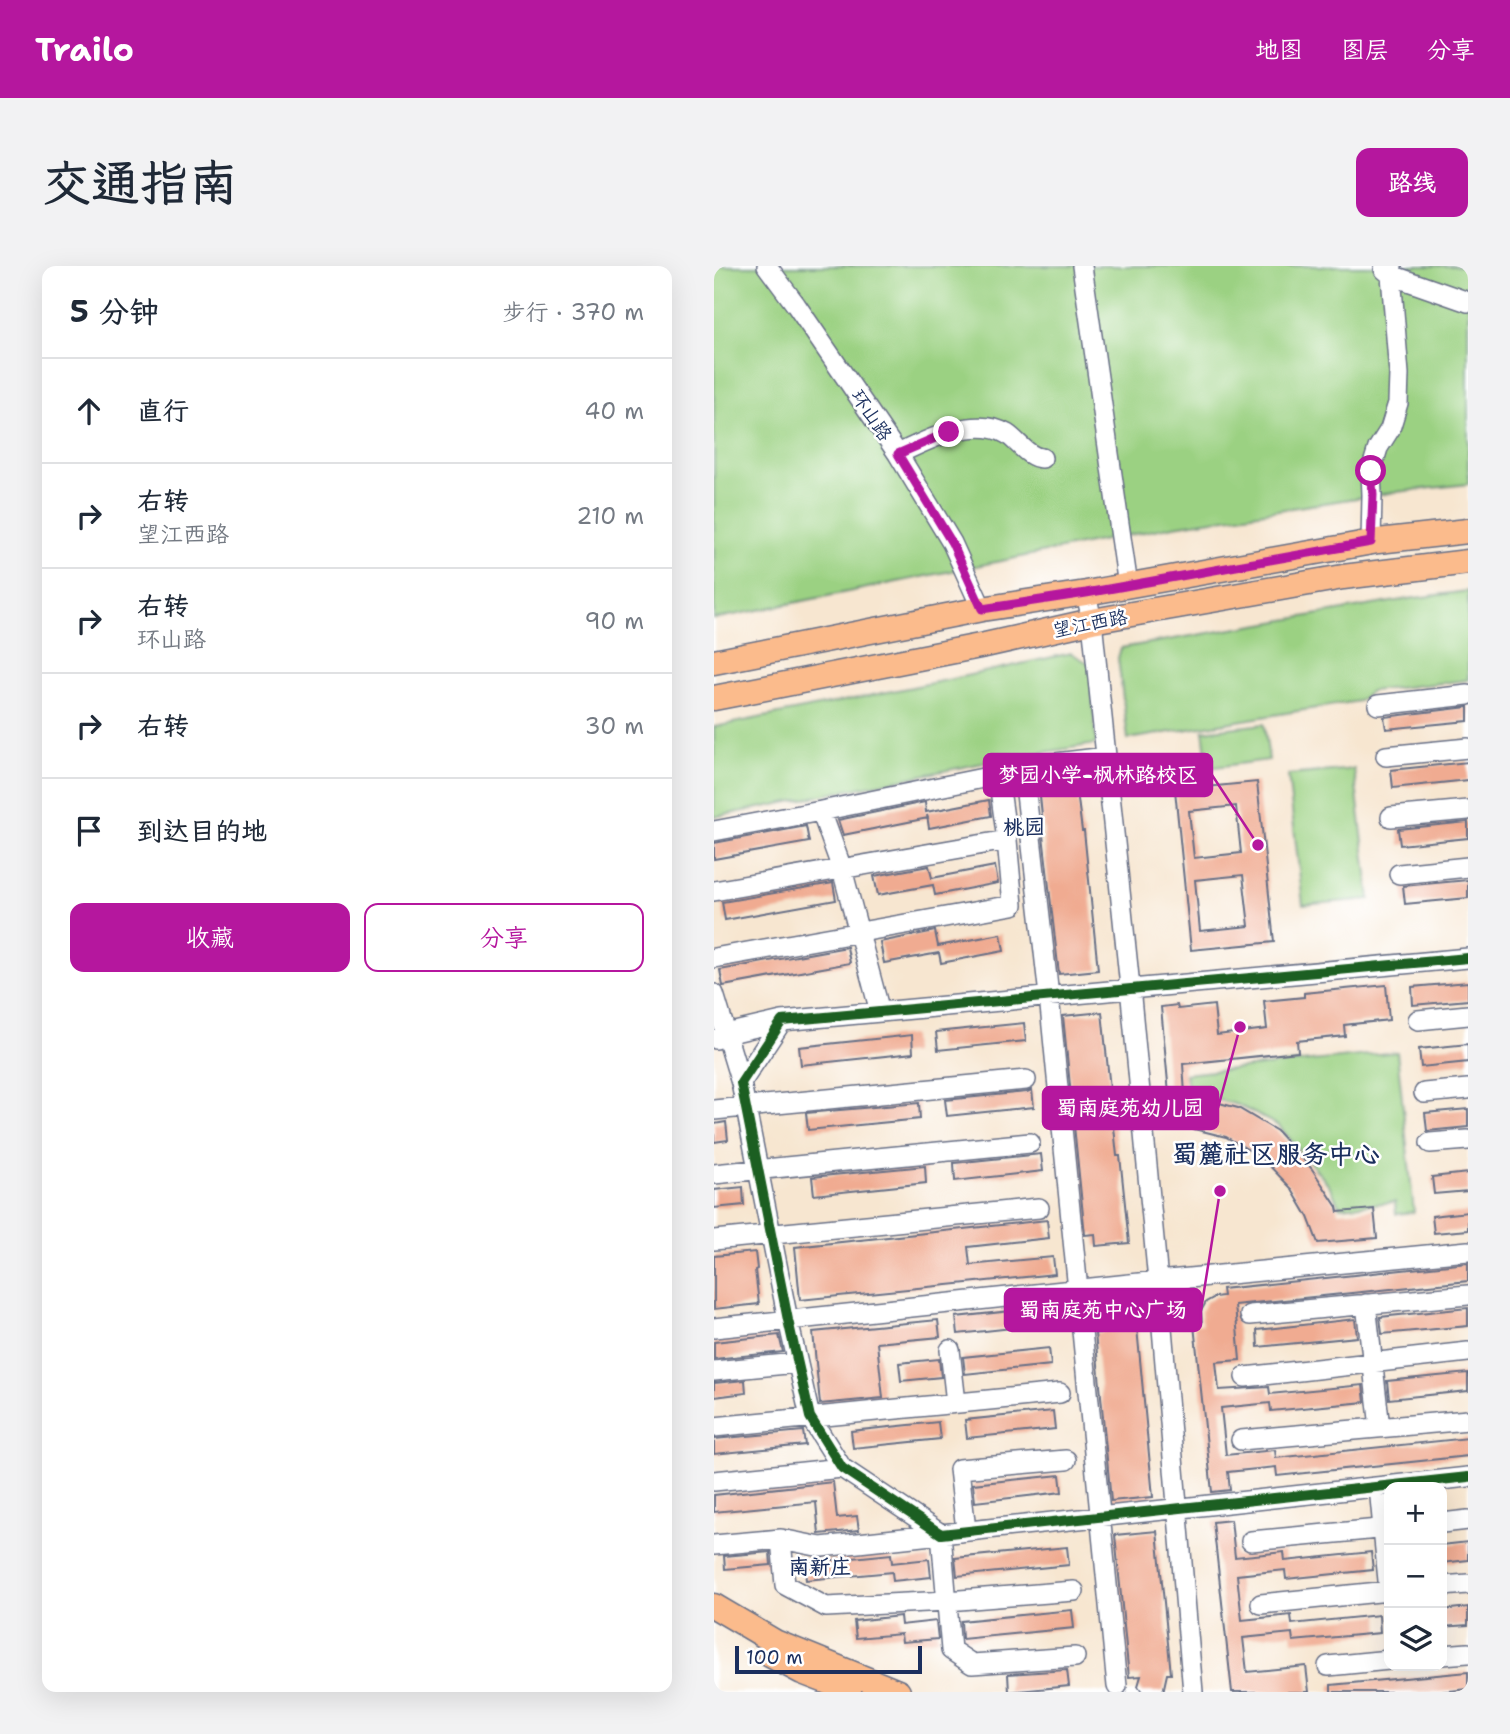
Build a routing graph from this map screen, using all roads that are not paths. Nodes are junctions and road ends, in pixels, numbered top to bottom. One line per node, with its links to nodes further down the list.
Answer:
1 (767, 266): 5 (street, 环山路)
2 (1082, 266): 10 (street)
3 (1388, 269): 4 (street); 8 (street)
4 (1468, 302)
5 (898, 454): 6 (street); 12 (street, 环山路)
6 (1042, 458)
7 (1468, 531): 8 (main road, 望江西路)
8 (1371, 542): 10 (main road, 望江西路)
9 (1468, 562): 13 (main road, 望江西路)
10 (1128, 586): 11 (main road, 望江西路)
11 (1086, 593): 12 (main road, 望江西路); 13 (street)
12 (982, 609): 14 (main road, 望江西路)
13 (1092, 621): 16 (main road, 望江西路); 20 (street)
14 (714, 662)
15 (1468, 695): 17 (street)
16 (714, 698)
17 (1378, 705)
18 (1468, 748): 19 (street)
19 (1386, 756)
20 (1106, 757): 33 (street); 35 (street)
21 (1468, 810): 23 (street)
22 (821, 811): 24 (street); 25 (street); 27 (street)
23 (1391, 817)
24 (714, 831)
25 (1007, 840): 27 (street); 30 (street)
26 (1468, 867): 28 (street)
27 (842, 869): 29 (street); 30 (street)
28 (1399, 874)
29 (714, 891)
30 (860, 932): 31 (street); 36 (street)
31 (714, 958)
32 (1468, 958): 33 (street)
33 (1130, 989): 35 (street); 56 (street)
34 (714, 994): 40 (street)
35 (1049, 996): 36 (street); 57 (street)
36 (880, 1012): 39 (street)
37 (1468, 1015): 38 (street)
38 (1418, 1020)
39 (782, 1021): 40 (street); 42 (street)
40 (720, 1037): 42 (street)
41 (1026, 1080): 45 (street)
42 (741, 1083): 45 (street)
43 (1468, 1089): 44 (street)
44 (1424, 1093)
45 (746, 1108): 46 (street); 50 (street)
46 (714, 1110)
47 (1468, 1140): 49 (street)
48 (1030, 1143): 50 (street)
49 (1430, 1143)
50 (758, 1171): 51 (street); 53 (street)
51 (714, 1174)
52 (1039, 1208): 53 (street)
53 (771, 1234): 54 (street); 61 (street)
54 (714, 1240)
55 (1468, 1251): 56 (street)
56 (1158, 1281): 57 (street); 81 (street)
57 (1077, 1290): 61 (street); 83 (street)
58 (1468, 1294): 59 (street)
59 (1366, 1304): 60 (street); 66 (street)
60 (1250, 1315)
61 (788, 1320): 62 (street); 65 (street)
62 (714, 1328)
63 (950, 1350): 70 (street)
64 (1468, 1352): 66 (street)
65 (797, 1363): 67 (street); 71 (street)
66 (1373, 1363): 68 (street); 74 (street)
67 (714, 1371)
68 (1245, 1377)
69 (1060, 1393): 70 (street)
70 (956, 1403): 71 (street)
71 (810, 1417): 73 (street); 77 (street)
72 (1468, 1420): 74 (street)
73 (714, 1427)
74 (1380, 1428): 75 (street)
75 (1241, 1440)
76 (1066, 1460): 87 (street)
77 (842, 1468): 79 (street); 88 (street)
78 (1468, 1477): 80 (street)
79 (714, 1481)
80 (1379, 1487): 81 (street); 82 (street)
81 (1177, 1510): 83 (street); 108 (street)
82 (1384, 1516)
83 (1100, 1518): 87 (street); 106 (street)
84 (1468, 1520): 85 (street)
85 (1447, 1522)
86 (1384, 1528): 90 (street)
87 (966, 1530): 88 (street)
88 (941, 1534): 89 (street); 96 (street)
89 (781, 1539): 91 (street); 96 (street)
90 (1251, 1541)
91 (714, 1545)
92 (1468, 1584): 93 (street)
93 (1447, 1586)
94 (1074, 1591): 96 (street)
95 (1384, 1592): 97 (street)
96 (947, 1601): 102 (street)
97 (1261, 1604)
98 (714, 1606): 105 (main road)
99 (714, 1625): 105 (main road)
100 (1468, 1653): 101 (street)
101 (1447, 1655)
102 (1075, 1657)
103 (1384, 1660): 104 (street)
104 (1328, 1666)
105 (842, 1685): 107 (main road)
106 (1117, 1686)
107 (898, 1692)
108 (1193, 1692)

